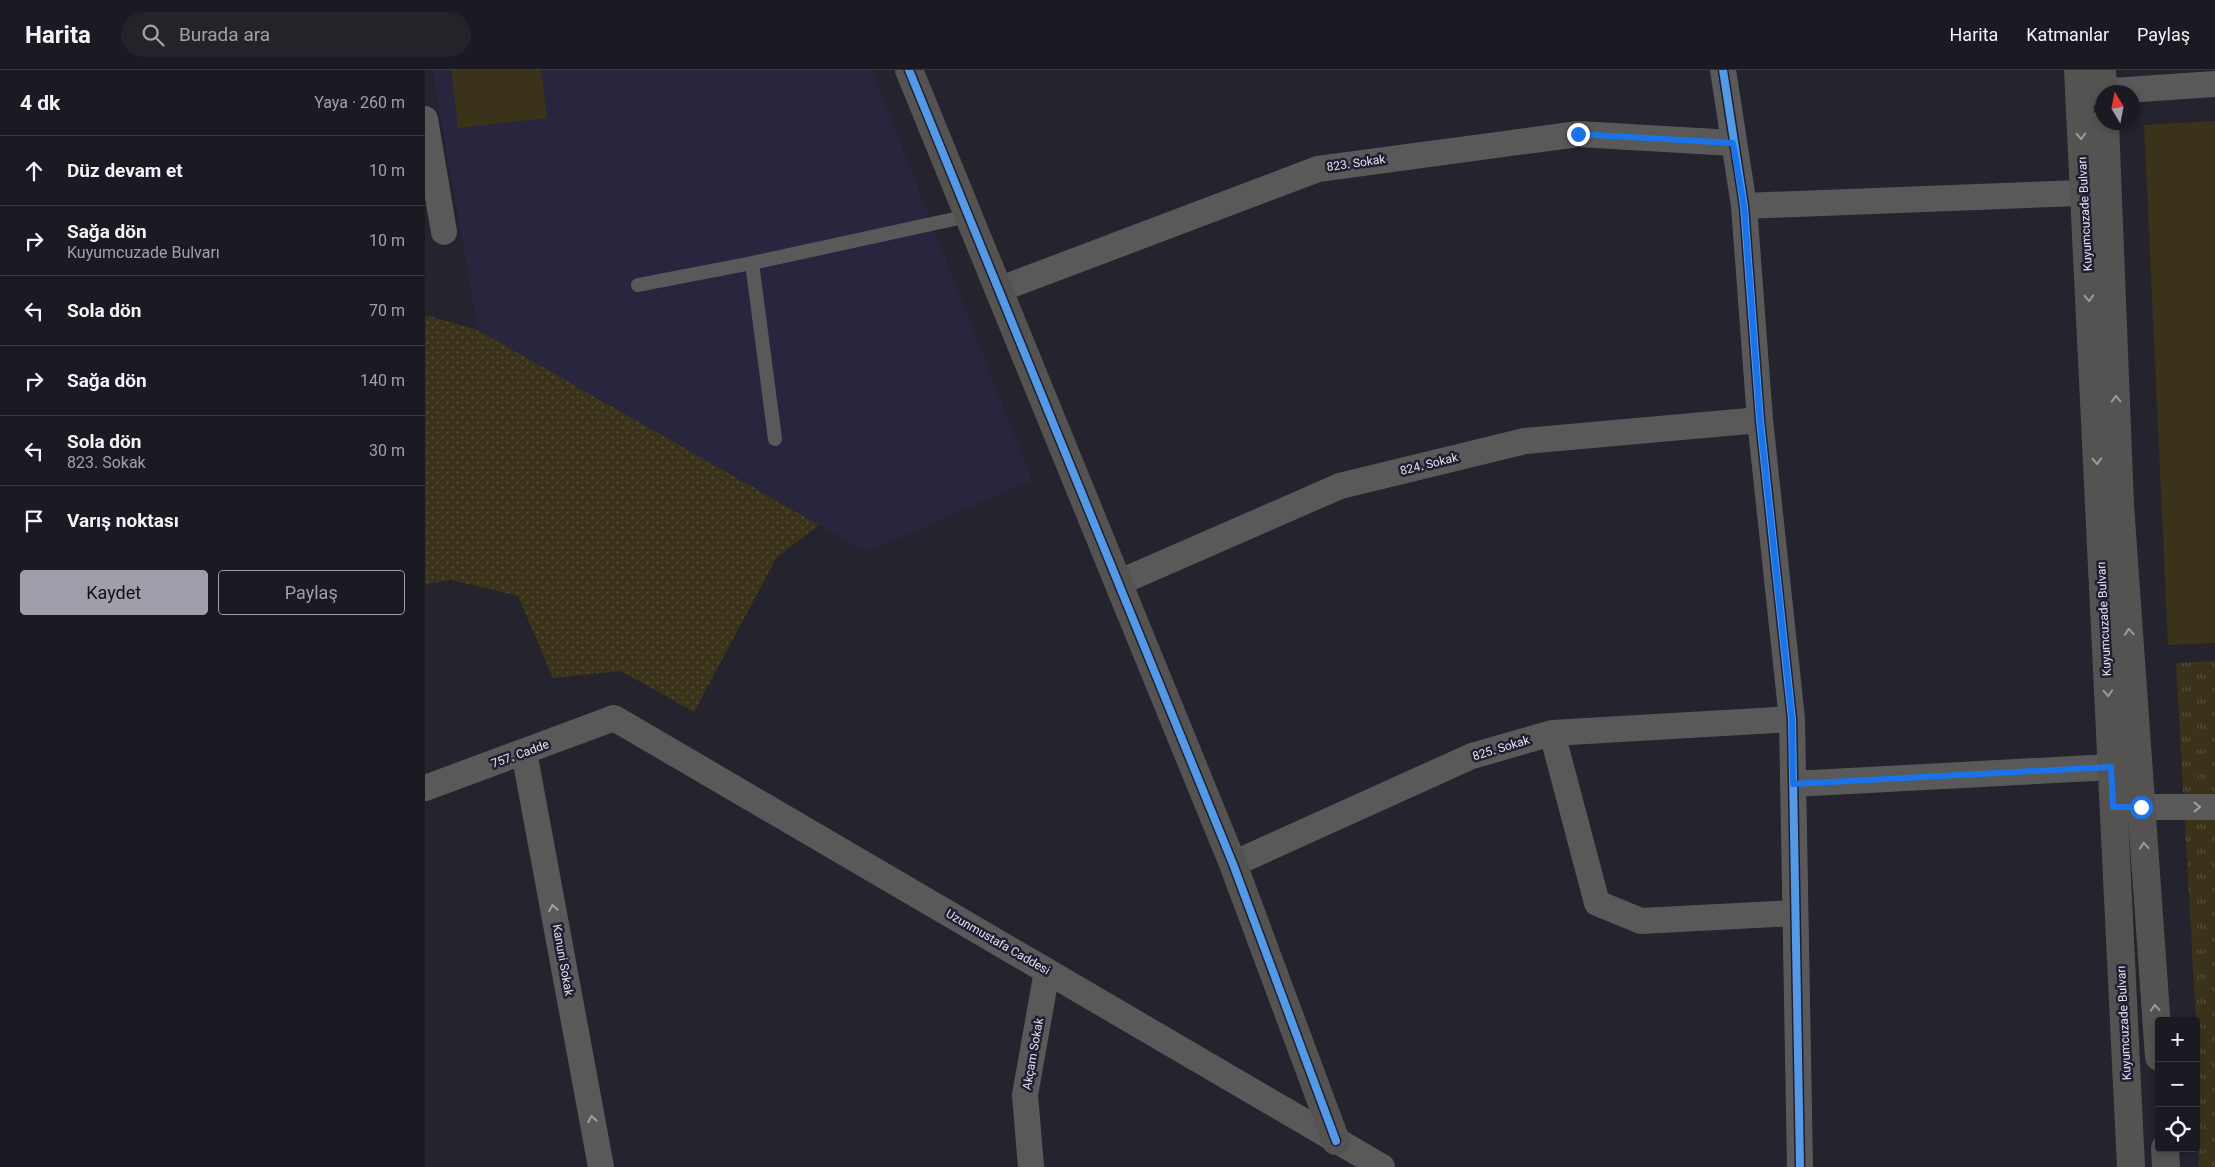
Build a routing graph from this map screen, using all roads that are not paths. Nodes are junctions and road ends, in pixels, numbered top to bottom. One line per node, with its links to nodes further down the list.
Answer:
1 (909, 70): 11 (main road)
2 (1723, 70): 8 (street)
3 (2102, 70): 5 (main road, Kuyumcuzade Bulvarı)
4 (2215, 84): 5 (street)
5 (2091, 87): 9 (main road, Kuyumcuzade Bulvarı, one-way to 9)
6 (425, 119): 12 (street)
7 (2104, 130): 9 (main road, Kuyumcuzade Bulvarı)
8 (1733, 143): 10 (street); 15 (street, 823. Sokak)
9 (2096, 192): 10 (street); 23 (main road, Kuyumcuzade Bulvarı, one-way to 23); 27 (main road, Kuyumcuzade Bulvarı, one-way to 9)
10 (1744, 206): 16 (street)
11 (968, 216): 13 (lane); 15 (main road)
12 (444, 232)
13 (752, 263): 14 (lane); 17 (lane)
14 (638, 285)
15 (999, 290): 18 (main road)
16 (1760, 420): 18 (street, 824. Sokak); 20 (street)
17 (775, 439)
18 (1118, 583): 29 (main road)
19 (614, 718): 22 (street, 757. Cadde); 31 (street, Uzunmustafa Caddesi)
20 (1792, 719): 21 (street, 825. Sokak); 24 (street)
21 (1552, 733): 29 (street, 825. Sokak); 30 (street)
22 (524, 752): 25 (street, 757. Cadde); 35 (street, Kanuni Sokak, one-way to 22)
23 (2111, 767): 24 (street); 26 (main road, Kuyumcuzade Bulvarı)
24 (1793, 784): 30 (street)
25 (425, 788)
26 (2113, 807): 27 (street); 39 (main road, Kuyumcuzade Bulvarı)
27 (2141, 807): 28 (street, one-way to 28); 32 (main road, Kuyumcuzade Bulvarı, one-way to 27)
28 (2215, 807)
29 (1233, 864): 33 (main road)
30 (1794, 913): 38 (street)
31 (1047, 971): 33 (street, Uzunmustafa Caddesi); 36 (street, Akçam Sokak)
32 (2156, 1017)
33 (1336, 1141): 37 (street, Uzunmustafa Caddesi)
34 (2165, 1152): 40 (main road)
35 (601, 1167)
36 (1031, 1167)
37 (1382, 1167)
38 (1799, 1167)
39 (2131, 1167)
40 (2167, 1167)

